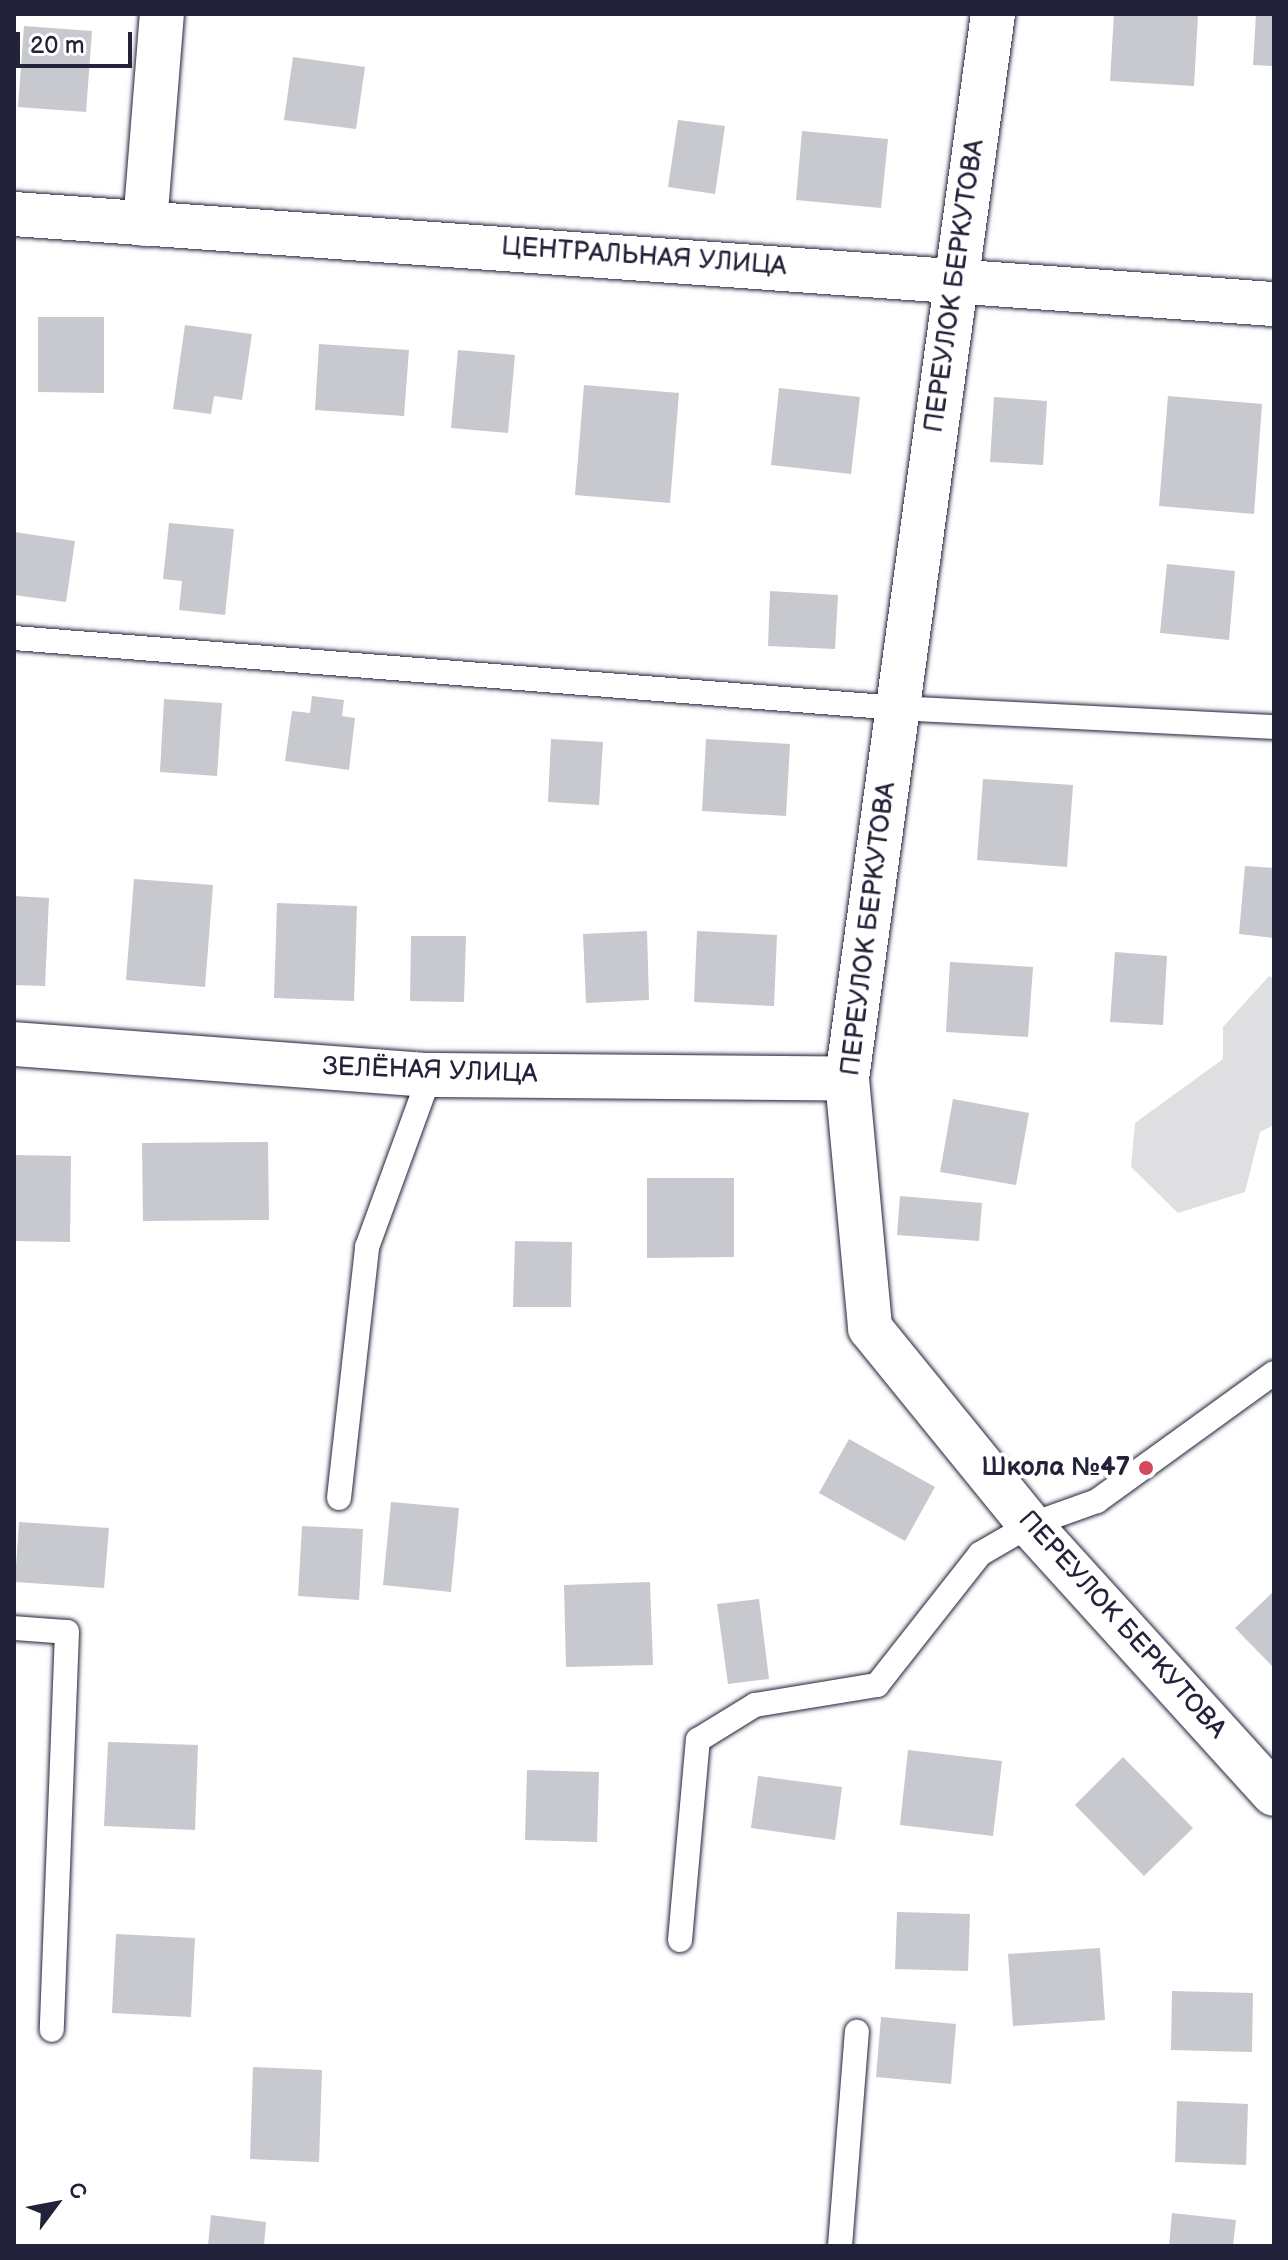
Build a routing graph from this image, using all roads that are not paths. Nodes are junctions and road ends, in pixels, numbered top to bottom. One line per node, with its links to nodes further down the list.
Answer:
1 (162, 14): 4 (street)
2 (993, 14): 5 (street, ПЕРЕУЛОК БЕРКУТОВА)
3 (14, 214): 4 (street, ЦЕНТРАЛЬНАЯ УЛИЦА)
4 (145, 224): 5 (street, ЦЕНТРАЛЬНАЯ УЛИЦА)
5 (955, 277): 6 (street, ЦЕНТРАЛЬНАЯ УЛИЦА); 8 (street, ПЕРЕУЛОК БЕРКУТОВА)
6 (1274, 304)
7 (14, 638): 8 (lane)
8 (898, 708): 9 (lane); 12 (street, ПЕРЕУЛОК БЕРКУТОВА)
9 (1274, 727)
10 (14, 1044): 11 (street, ЗЕЛЁНАЯ УЛИЦА)
11 (430, 1075): 12 (street, ЗЕЛЁНАЯ УЛИЦА); 14 (lane)
12 (847, 1079): 15 (street, ПЕРЕУЛОК БЕРКУТОВА)
13 (1274, 1373): 15 (lane)
14 (339, 1498)
15 (1030, 1525): 17 (street, ПЕРЕУЛОК БЕРКУТОВА); 18 (lane)
16 (14, 1628): 19 (lane)
17 (1274, 1794)
18 (680, 1940)
19 (52, 2030)
20 (857, 2032): 21 (lane)
21 (840, 2246)

